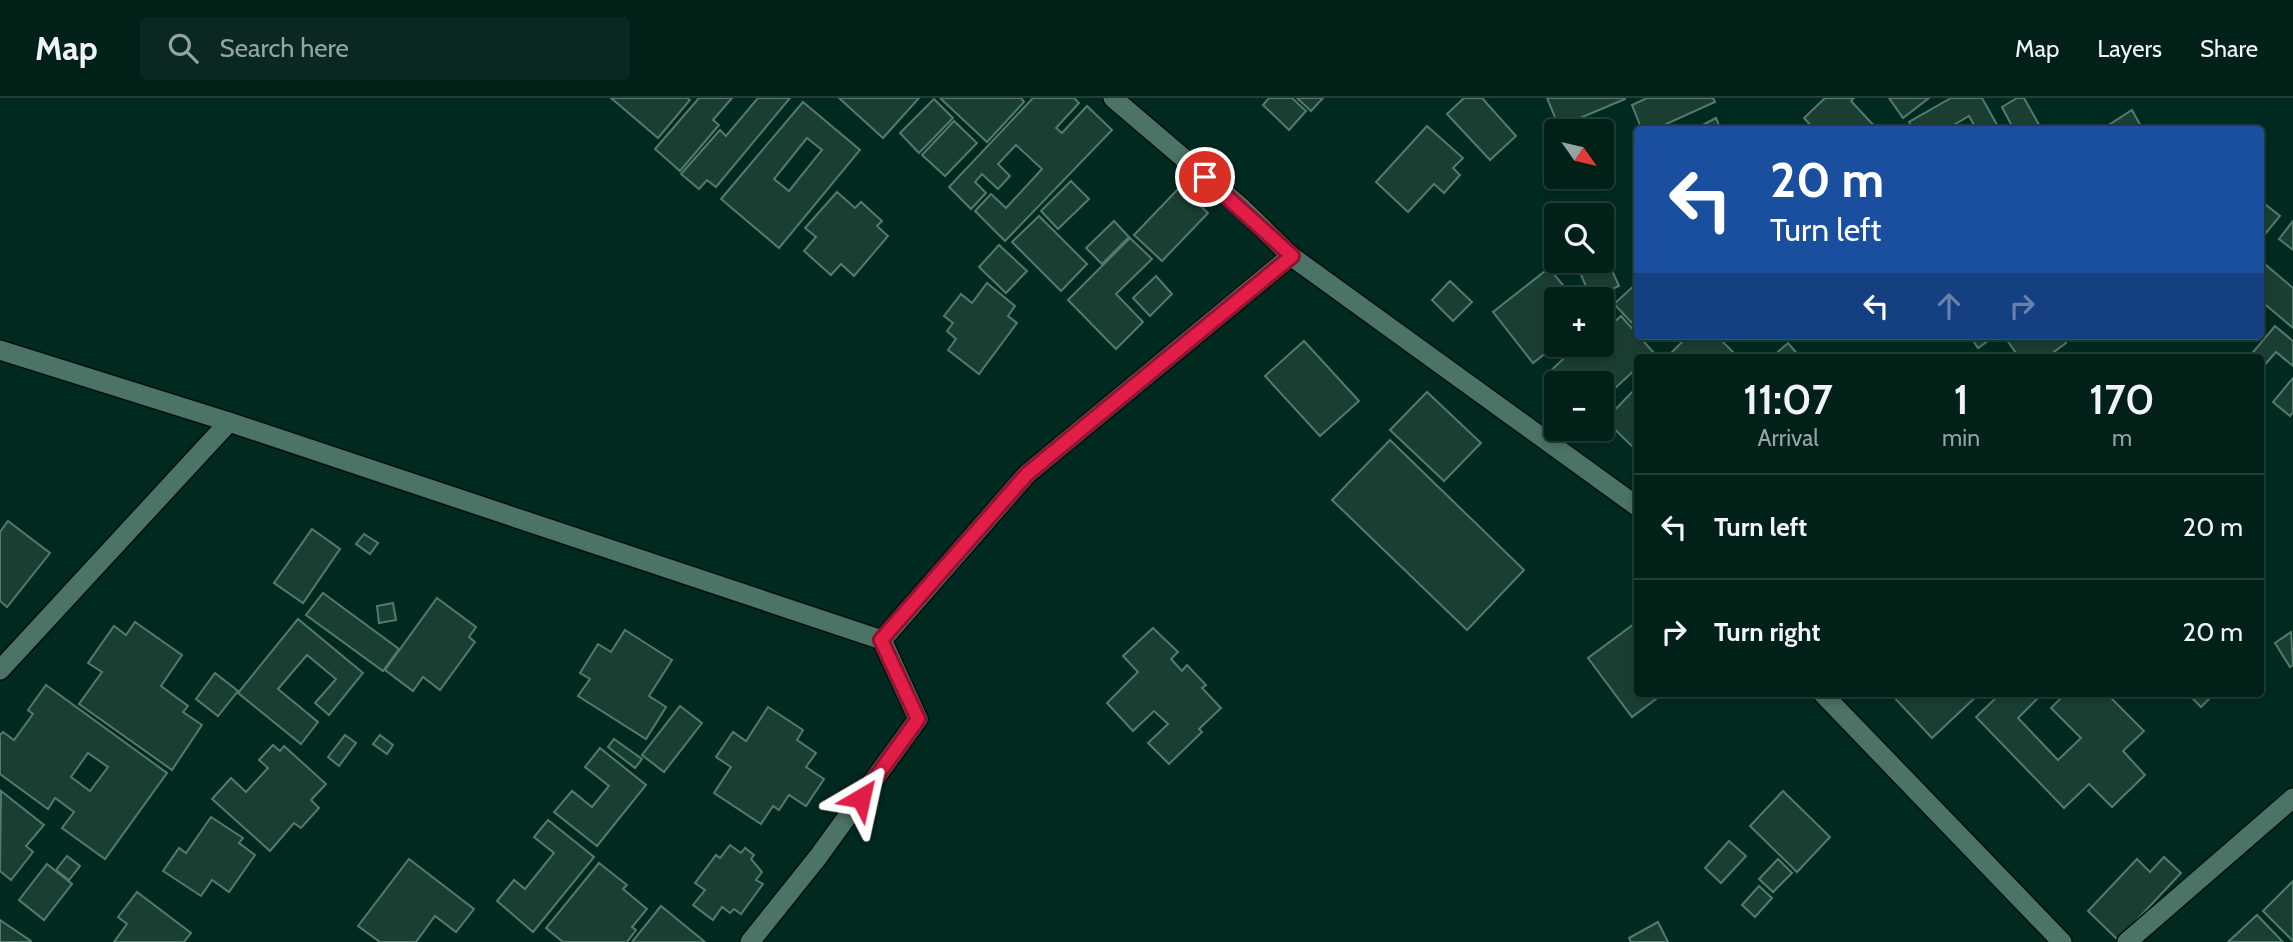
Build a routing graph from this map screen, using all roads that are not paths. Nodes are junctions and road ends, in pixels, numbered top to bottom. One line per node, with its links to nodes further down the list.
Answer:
1 (1112, 98): 2 (street)
2 (1292, 256): 5 (street); 6 (street)
3 (0, 349): 4 (street)
4 (229, 422): 6 (street); 7 (street)
5 (1634, 504)
6 (881, 640): 10 (street)
7 (0, 670)
8 (1826, 697): 11 (street)
9 (2293, 798): 12 (street)
10 (750, 942)
11 (2062, 942)
12 (2127, 942)

